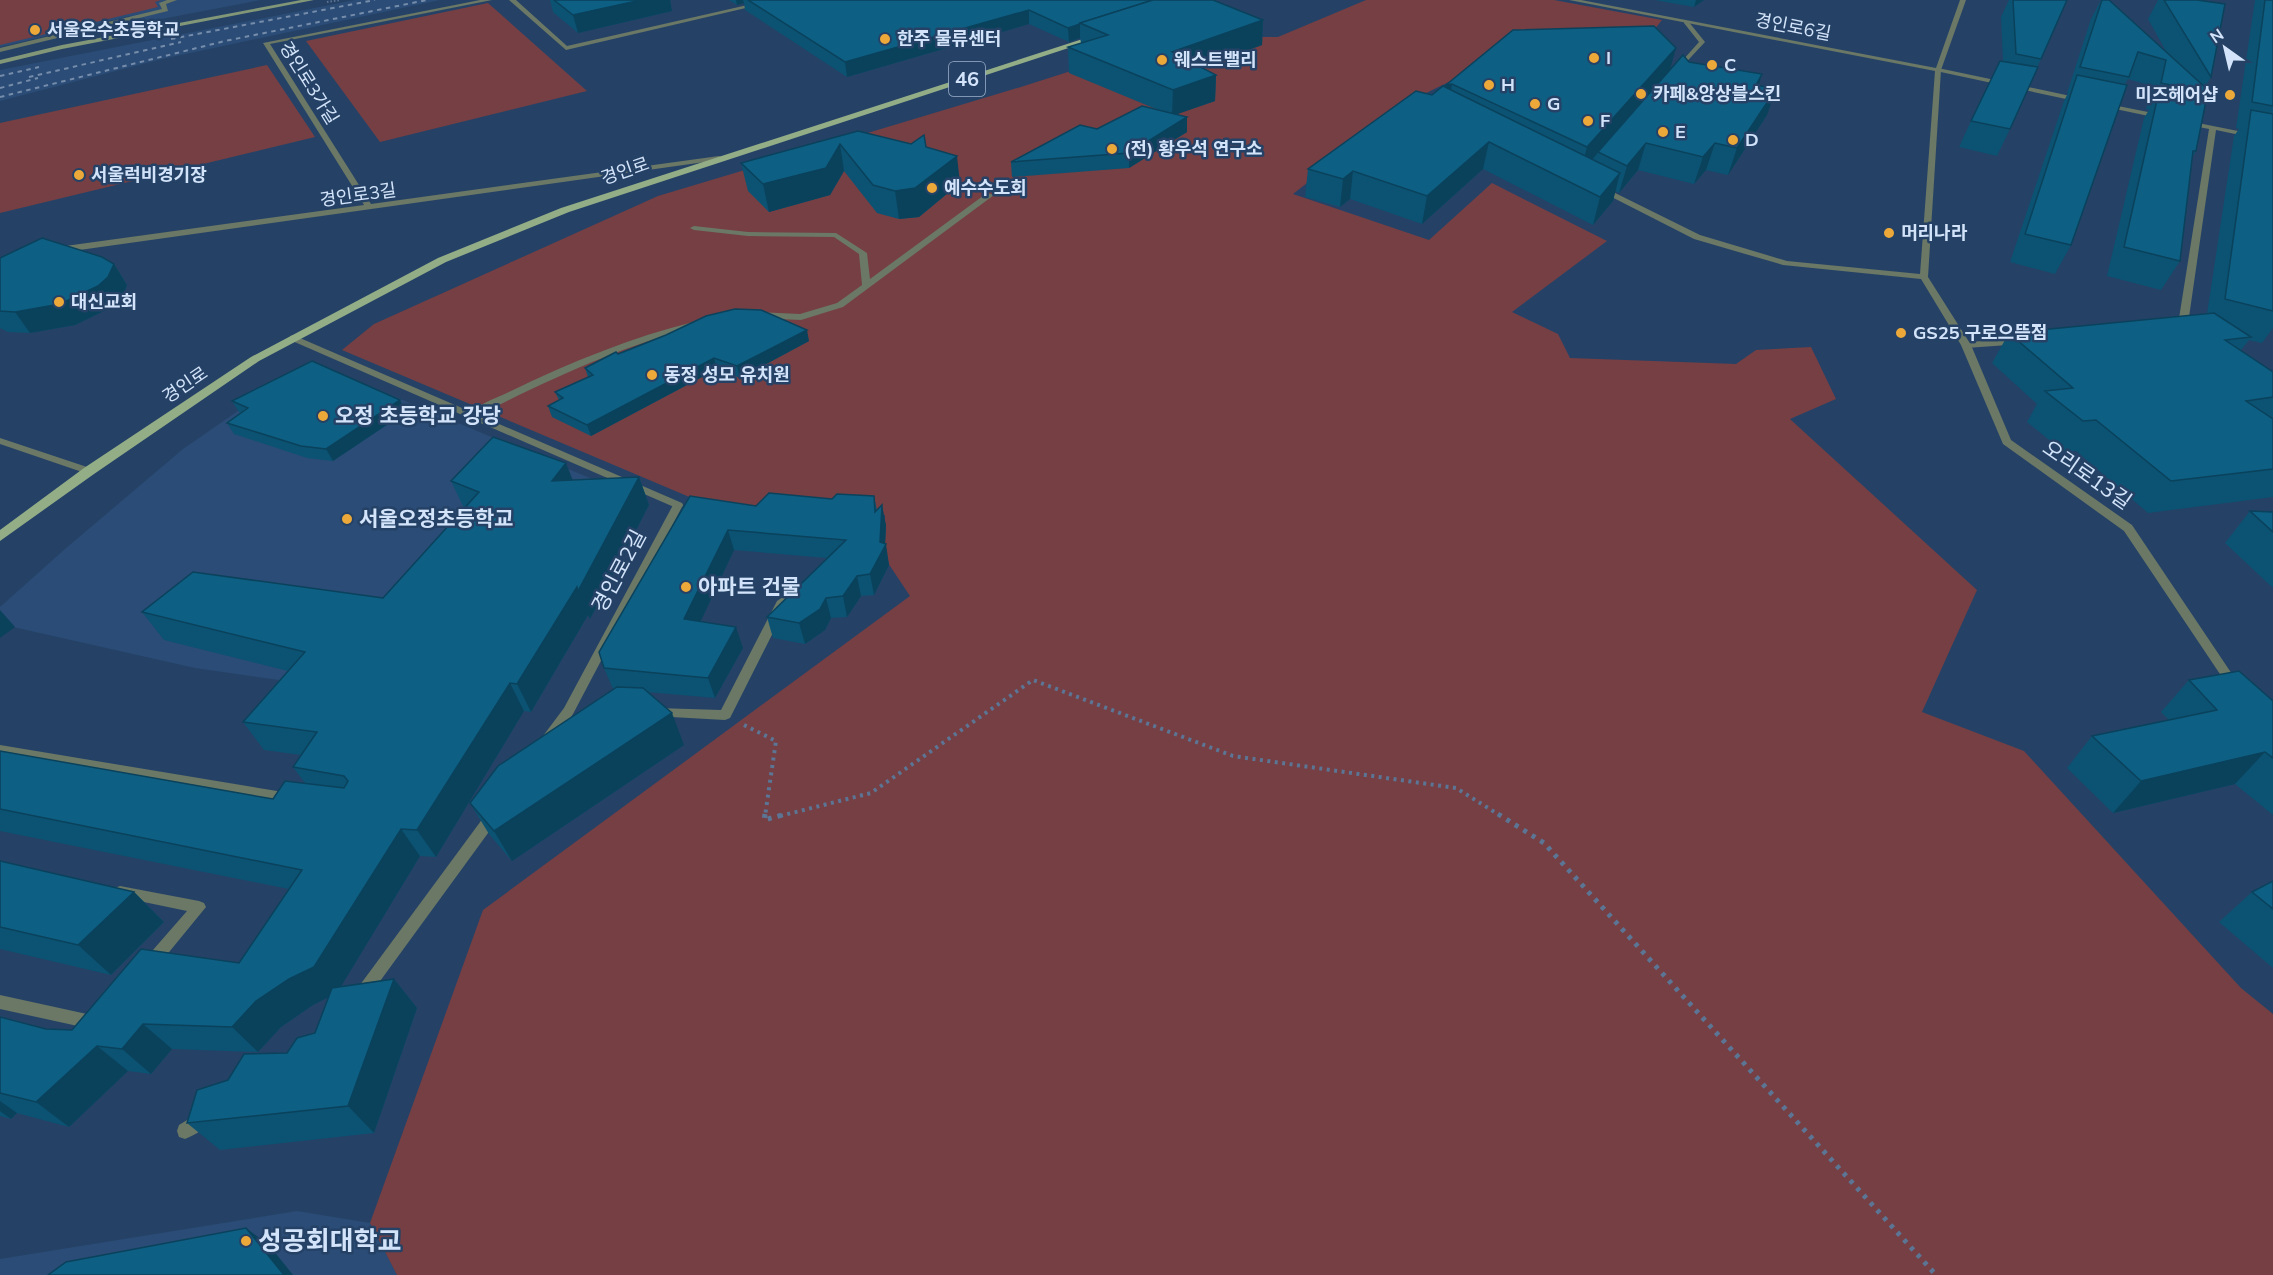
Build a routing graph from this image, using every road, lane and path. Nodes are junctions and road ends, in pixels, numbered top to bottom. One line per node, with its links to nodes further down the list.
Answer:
1 (174, 0): 10 (street)
2 (311, 0): 11 (street)
3 (489, 0): 23 (street, 경인로3가길)
4 (512, 0): 5 (street)
5 (777, 0)
6 (1572, 0): 8 (street, 경인로6길)
7 (1963, 0): 12 (street)
8 (1686, 22): 12 (street, 경인로6길); 13 (street)
9 (1103, 36): 20 (main road, 경인로 / 46)
10 (0, 50)
11 (0, 62)
12 (1938, 70): 14 (street, 경인로6길); 26 (street)
13 (1670, 79)
14 (2085, 101)
15 (2096, 103): 16 (street)
16 (2172, 119)
17 (2182, 121): 18 (street)
18 (2213, 128): 19 (street); 30 (street)
19 (2273, 140)
20 (719, 158): 23 (street, 경인로3길); 31 (main road, 경인로 / 46)
21 (1592, 185): 26 (street)
22 (990, 195): 27 (street)
23 (370, 208): 25 (street, 경인로3길)
24 (694, 228): 27 (street)
25 (46, 251)
26 (1924, 277): 33 (street, 오리로13길)
27 (866, 284): 28 (street)
28 (748, 315)
29 (706, 322): 34 (street)
30 (2169, 334)
31 (293, 338): 34 (street, 경인로2길); 36 (main road, 경인로)
32 (2026, 342): 33 (street)
33 (1966, 345): 39 (street, 오리로13길)
34 (471, 415): 42 (street, 경인로2길)
35 (0, 441): 36 (street)
36 (89, 471): 37 (main road, 경인로)
37 (0, 537)
38 (783, 601): 41 (street)
39 (2243, 696)
40 (641, 713): 41 (street)
41 (725, 715): 53 (path)
42 (542, 749)
43 (0, 750): 44 (street)
44 (301, 800)
45 (500, 806): 49 (street)
46 (105, 889): 47 (street)
47 (137, 979)
48 (0, 1002): 50 (street)
49 (354, 1004)
50 (107, 1015)
51 (214, 1110): 52 (street)
52 (185, 1131)
53 (1936, 1275)

